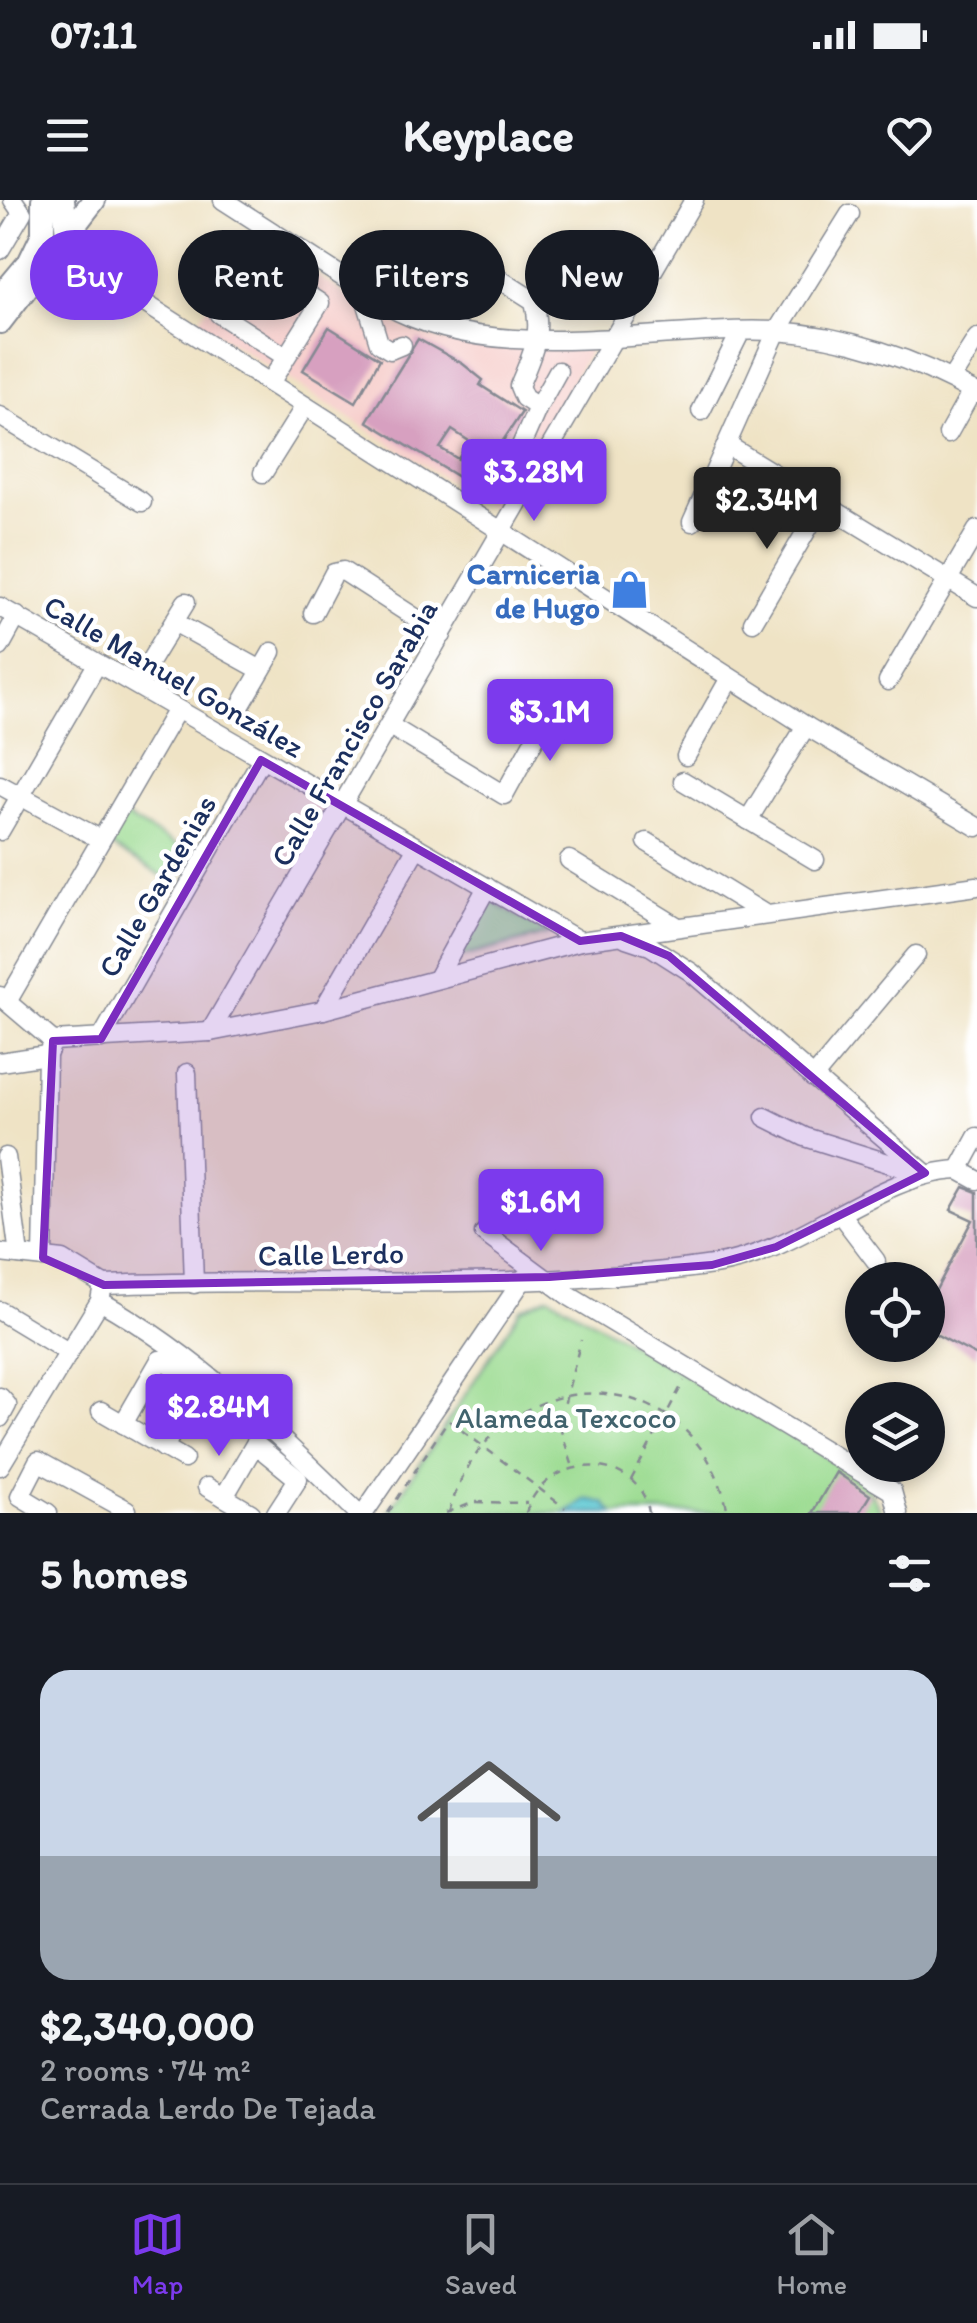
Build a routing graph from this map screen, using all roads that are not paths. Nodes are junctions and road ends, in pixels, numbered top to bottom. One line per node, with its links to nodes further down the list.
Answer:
1 (13, 200): 11 (street)
2 (44, 200): 8 (main road)
3 (62, 200): 9 (main road)
4 (223, 200): 13 (street)
5 (694, 200): 23 (street, Calle Francisco Sarabia)
6 (87, 202): 10 (main road)
7 (850, 214): 22 (street)
8 (43, 230)
9 (64, 230)
10 (68, 230)
11 (0, 250)
12 (30, 261): 16 (main road)
13 (339, 276)
14 (30, 282): 20 (main road)
15 (505, 282): 24 (street)
16 (1, 294)
17 (158, 312): 30 (street)
18 (371, 320): 26 (street)
19 (412, 320): 24 (street)
20 (0, 322)
21 (740, 332): 22 (street); 23 (street); 34 (street)
22 (776, 332): 29 (street); 37 (street)
23 (612, 337): 24 (street); 44 (street, Calle Francisco Sarabia)
24 (540, 338): 33 (street)
25 (977, 338): 29 (street)
26 (402, 345)
27 (286, 357): 27 (street); 30 (street)
28 (558, 371): 33 (street)
29 (952, 379): 31 (street)
30 (270, 383): 32 (street)
31 (974, 392): 36 (street)
32 (305, 406): 39 (street); 44 (street)
33 (538, 407): 38 (street)
34 (702, 411)
35 (0, 416): 40 (street)
36 (948, 434)
37 (727, 445): 41 (street); 42 (street)
38 (520, 448)
39 (263, 473)
40 (142, 502)
41 (821, 506): 45 (street); 51 (street)
42 (692, 522)
43 (977, 530): 45 (street)
44 (502, 532): 52 (street, Calle Francisco Sarabia); 57 (street)
45 (948, 580): 46 (street); 58 (street)
46 (977, 597)
47 (186, 602): 50 (street)
48 (8, 612): 53 (street); 55 (street, Calle Manuel González)
49 (313, 613): 52 (street)
50 (174, 622): 56 (street); 59 (street)
51 (753, 622)
52 (442, 635): 63 (street, Calle Francisco Sarabia)
53 (0, 647)
54 (272, 652): 56 (street)
55 (97, 664): 59 (street, Calle Manuel González); 69 (street)
56 (260, 670): 62 (street)
57 (730, 678): 64 (street); 65 (street)
58 (888, 681)
59 (136, 684): 61 (street, Calle Manuel González)
60 (551, 709): 63 (street)
61 (176, 711): 66 (street, Calle Manuel González); 74 (street)
62 (237, 712)
63 (390, 726): 70 (street, Calle Francisco Sarabia)
64 (806, 726): 71 (street); 72 (street)
65 (686, 756)
66 (261, 760): 70 (street, Calle Manuel González); 90 (street, Calle Gardenias)
67 (683, 781): 71 (street)
68 (0, 785): 69 (street)
69 (19, 798): 73 (street); 74 (street)
70 (346, 805): 76 (street, Calle Manuel González); 89 (street, Calle Francisco Sarabia)
71 (748, 820): 78 (street)
72 (977, 827)
73 (0, 830)
74 (98, 838): 87 (street)
75 (647, 842): 81 (street)
76 (416, 846): 80 (street, Calle Manuel González); 88 (street)
77 (569, 860): 82 (street)
78 (816, 860)
79 (977, 886): 81 (street)
80 (487, 887): 84 (street, Calle Manuel González); 86 (street)
81 (763, 913): 82 (street)
82 (678, 927): 83 (street)
83 (621, 936): 84 (street); 94 (street)
84 (580, 941): 86 (street)
85 (916, 955): 94 (street)
86 (437, 978): 88 (street)
87 (3, 999): 91 (street)
88 (323, 1010): 89 (street)
89 (210, 1032): 90 (street)
90 (101, 1039): 91 (street)
91 (50, 1048): 92 (street); 105 (street)
92 (0, 1062)
93 (187, 1073): 109 (street)
94 (812, 1078): 99 (street)
95 (765, 1117): 99 (street)
96 (977, 1138): 98 (street)
97 (6, 1157): 104 (street)
98 (959, 1170): 99 (street, Calle Lerdo); 100 (street)
99 (918, 1176): 101 (street, Calle Lerdo)
100 (977, 1180)
101 (841, 1216): 106 (street); 108 (street, Calle Lerdo)
102 (484, 1233): 108 (street)
103 (0, 1253): 104 (street)
104 (20, 1255): 105 (street)
105 (42, 1258): 110 (street)
106 (876, 1261)
107 (524, 1278): 108 (street, Calle Lerdo); 109 (street, Calle Lerdo); 130 (street)
108 (549, 1278): 131 (street)
109 (194, 1284): 110 (street, Calle Lerdo)
110 (102, 1293): 112 (street); 113 (street)
111 (0, 1310): 112 (street)
112 (68, 1352): 117 (street)
113 (186, 1368): 116 (street); 118 (street); 119 (street)
114 (2, 1410): 117 (street)
115 (101, 1411): 116 (street)
116 (124, 1424): 119 (street)
117 (24, 1425): 122 (street)
118 (291, 1447): 121 (street); 130 (street)
119 (164, 1448): 120 (street)
120 (184, 1459)
121 (280, 1464): 125 (street); 129 (street)
122 (1, 1465): 123 (street)
123 (26, 1479): 126 (street); 127 (street)
124 (207, 1487): 125 (street)
125 (224, 1497): 128 (street)
126 (129, 1506)
127 (48, 1513)
128 (251, 1513)
129 (276, 1513)
130 (361, 1513)
131 (898, 1513)

